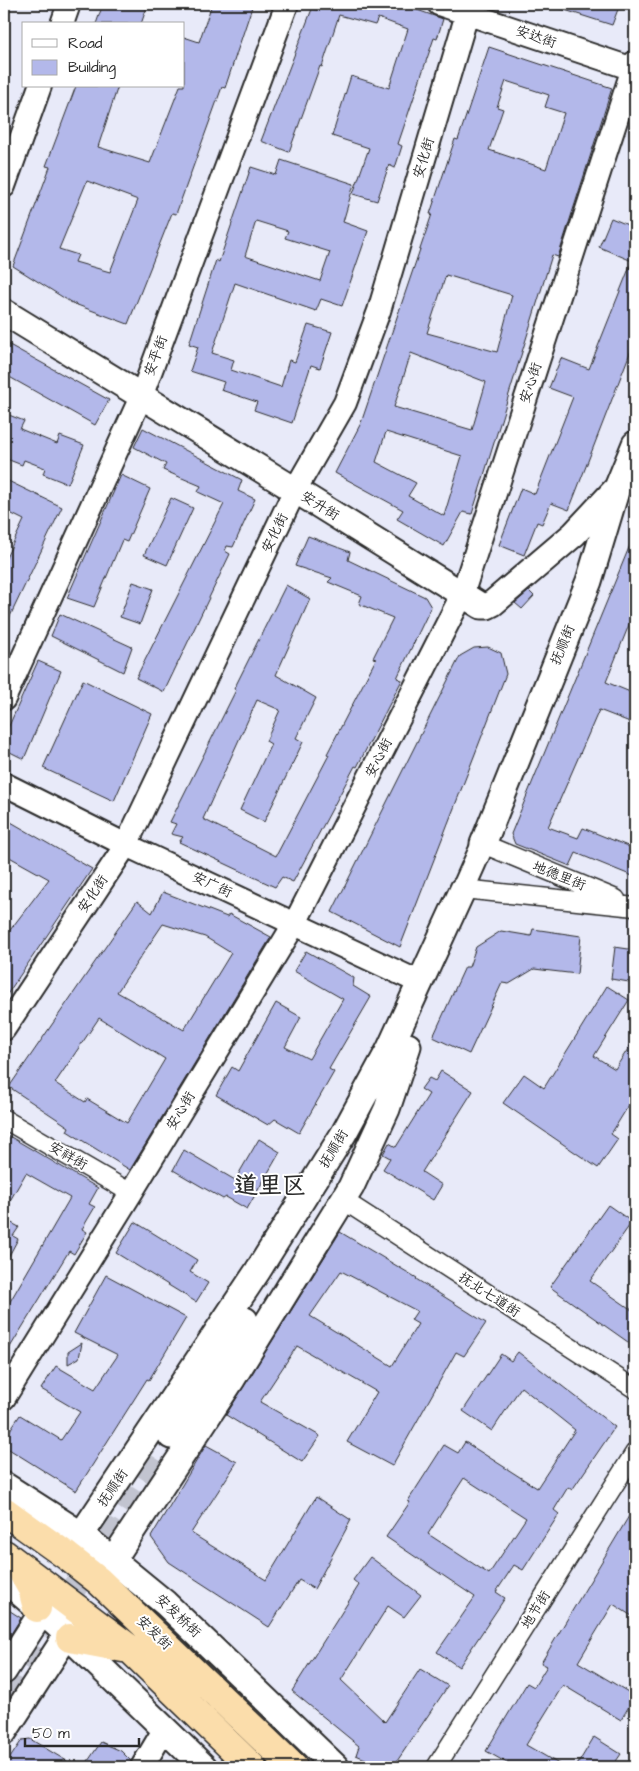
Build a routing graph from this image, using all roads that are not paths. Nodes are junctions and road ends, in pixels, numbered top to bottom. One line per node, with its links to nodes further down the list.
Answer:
1 (69, 4): 5 (street)
2 (286, 4): 10 (street, 安平街)
3 (439, 4): 4 (street, 安达街)
4 (468, 9): 6 (street, 安达街); 13 (street, 安化街)
5 (63, 22)
6 (634, 66): 14 (street, 安心街)
7 (39, 88): 8 (street)
8 (4, 186)
9 (4, 312): 10 (main road, 安升街)
10 (141, 397): 13 (main road, 安升街); 15 (street, 安平街)
11 (635, 444): 12 (main road, 抚顺街)
12 (616, 488): 14 (main road, 安升街); 17 (main road, 抚顺街)
13 (295, 490): 14 (main road, 安升街); 18 (street, 安化街)
14 (462, 595): 21 (street, 安心街)
15 (4, 699)
16 (4, 784): 18 (street, 安广街)
17 (483, 844): 19 (street); 20 (street, 地德里街)
18 (126, 845): 21 (street, 安广街); 23 (street, 安化街)
19 (463, 889): 20 (street); 22 (main road, 抚顺街); 24 (main road, 抚顺街)
20 (635, 907)
21 (295, 923): 22 (street, 安广街); 26 (street, 安心街)
22 (422, 983): 34 (main road, 抚顺街)
23 (4, 1029)
24 (408, 1046): 27 (main road, 抚顺街); 30 (main road, 抚顺街)
25 (4, 1118): 26 (street, 安祥街)
26 (131, 1193): 29 (street, 安心街)
27 (343, 1200): 28 (street, 抚北七道街); 36 (main road, 抚顺街)
28 (635, 1389)
29 (4, 1398)
30 (171, 1436)
31 (635, 1452): 47 (street, 地节街)
32 (4, 1485): 34 (main road)
33 (4, 1512): 34 (highway, 安发街)
34 (74, 1545): 36 (highway, 安发街)
35 (8, 1565): 37 (highway); 38 (highway, 安发街)
36 (106, 1570): 45 (highway, 安发街); 46 (main road, 安发桥街)
37 (54, 1624): 38 (highway); 39 (main road); 40 (main road); 41 (main road)
38 (130, 1649): 44 (highway, 安发街)
39 (4, 1672)
40 (164, 1730): 42 (street); 43 (main road)
41 (4, 1732)
42 (142, 1767)
43 (204, 1767)
44 (252, 1767)
45 (293, 1767)
46 (336, 1767)
47 (436, 1767)

